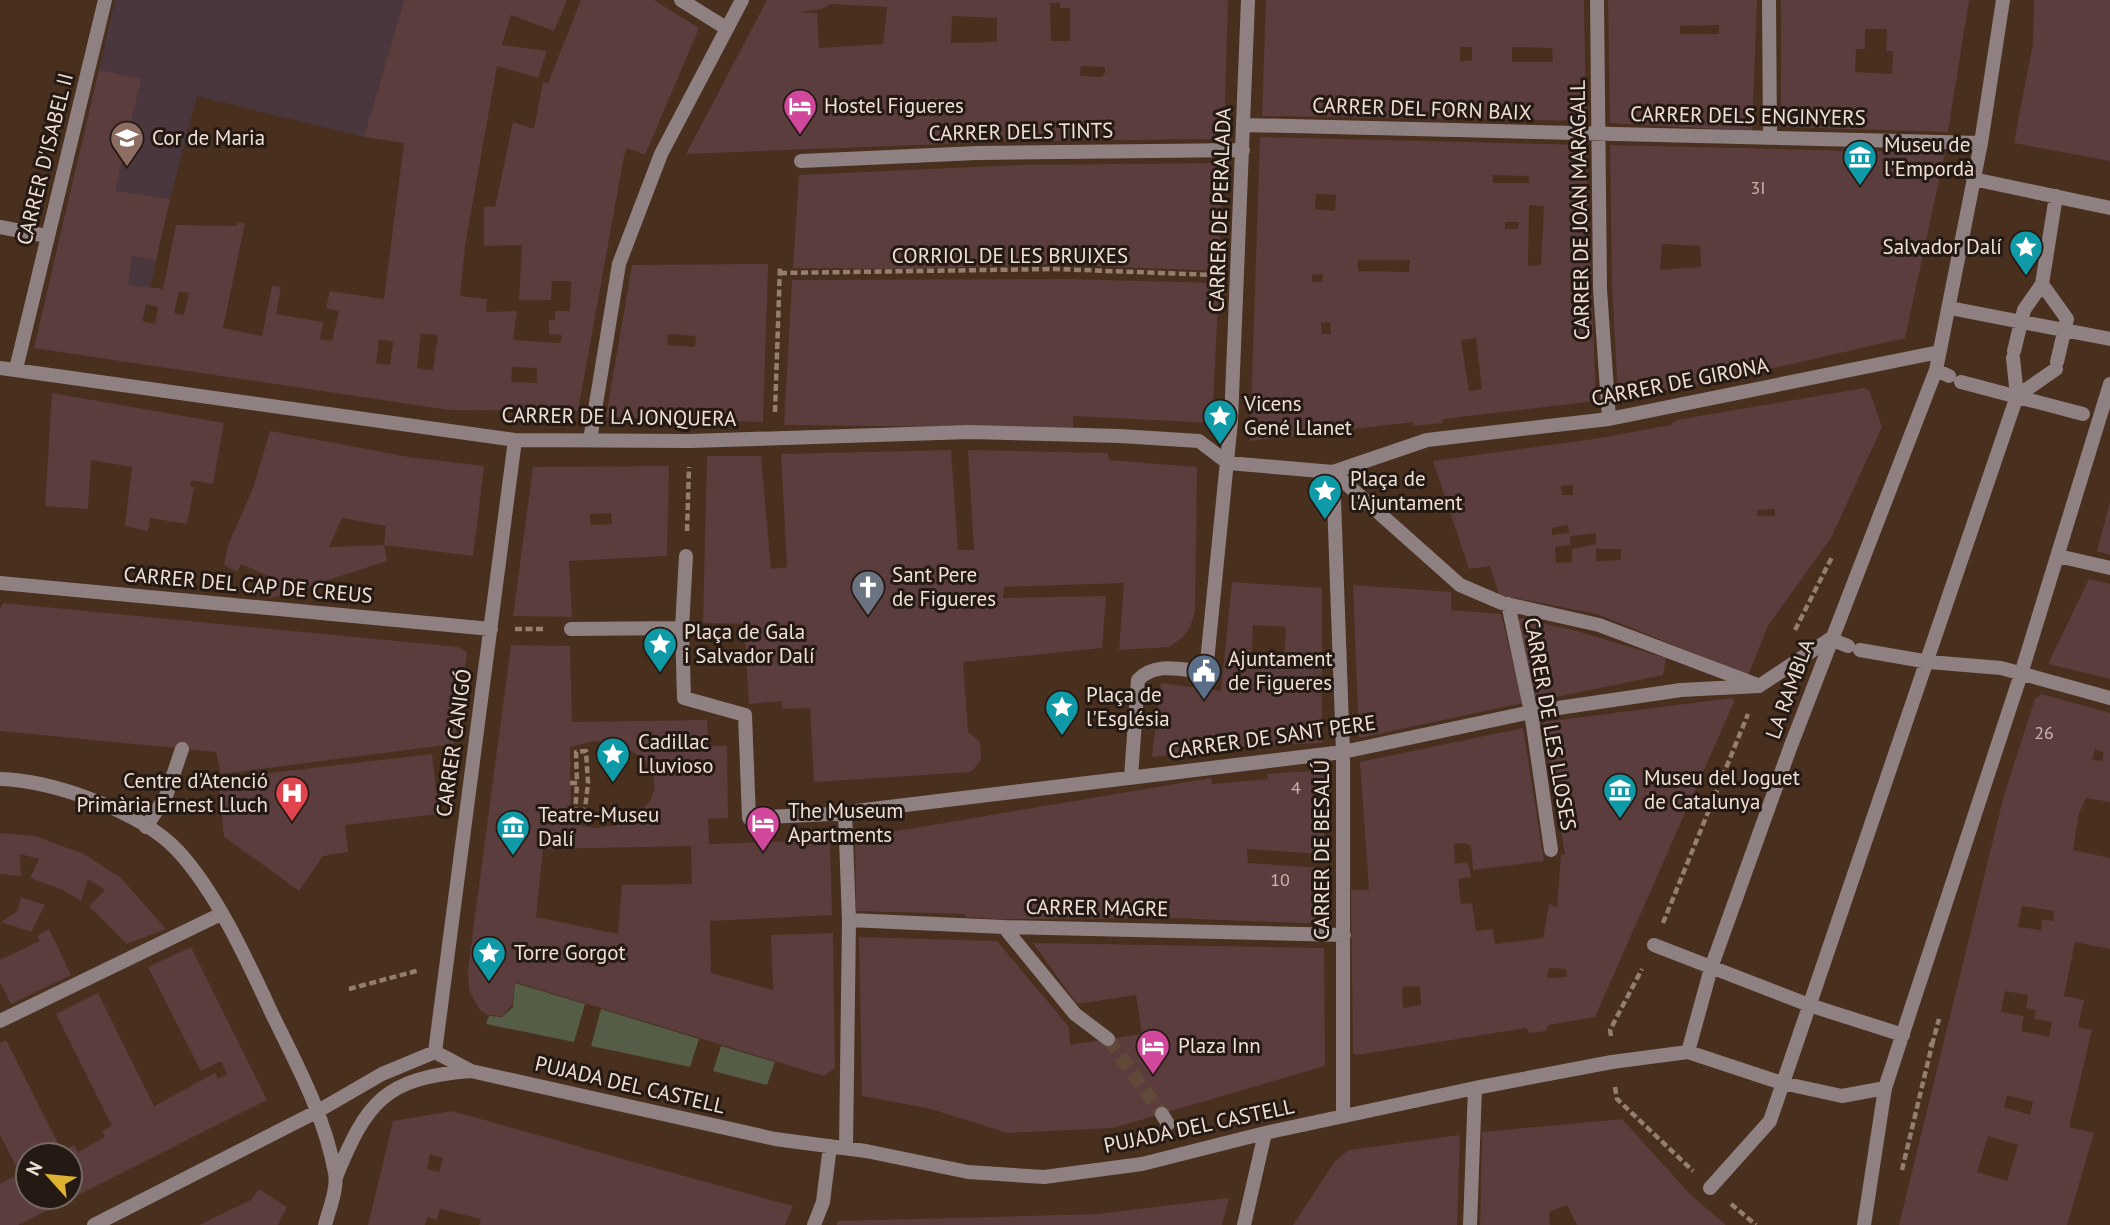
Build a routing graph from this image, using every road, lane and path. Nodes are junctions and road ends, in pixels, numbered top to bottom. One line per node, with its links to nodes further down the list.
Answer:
1 (106, 0): 19 (street, CARRER D'ISABEL II)
2 (681, 0): 8 (street)
3 (742, 0): 8 (street)
4 (1248, 0): 9 (street, CARRER DE PERALADA)
5 (1597, 0): 10 (street, CARRER DE JOAN MARAGALL)
6 (1769, 0): 11 (street)
7 (2003, 0): 12 (street, LA RAMBLA)
8 (726, 28): 38 (street)
9 (1245, 125): 10 (street, CARRER DEL FORN BAIX); 13 (street, CARRER DE PERALADA)
10 (1599, 134): 11 (street, CARRER DELS ENGINYERS); 35 (street, CARRER DE JOAN MARAGALL)
11 (1770, 135): 12 (street, CARRER DELS ENGINYERS)
12 (1981, 143): 15 (street, LA RAMBLA)
13 (1243, 150): 14 (street, CARRER DELS TINTS); 22 (street, CARRER DE PERALADA)
14 (801, 161)
15 (1973, 179): 16 (street); 24 (street, LA RAMBLA)
16 (2056, 196): 17 (street); 23 (street)
17 (2110, 208)
18 (0, 227): 19 (street)
19 (47, 236): 30 (street, CARRER D'ISABEL II)
20 (780, 266): 21 (path)
21 (780, 273): 22 (path, CORRIOL DE LES BRUIXES); 36 (path)
22 (1240, 276): 40 (street, CARRER DE PERALADA)
23 (2042, 284): 25 (street); 26 (street)
24 (1950, 308): 25 (street); 28 (street, LA RAMBLA)
25 (2021, 321): 26 (street); 33 (street)
26 (2065, 330): 27 (street); 33 (street)
27 (2110, 339)
28 (1940, 352): 31 (street, LA RAMBLA); 35 (street, CARRER DE GIRONA)
29 (0, 368): 30 (street, CARRER DE LA JONQUERA)
30 (16, 369): 37 (street, CARRER DE LA JONQUERA)
31 (1949, 376): 33 (street); 53 (street, LA RAMBLA)
32 (2110, 384): 34 (street)
33 (2017, 396): 34 (street); 54 (street)
34 (2090, 415): 44 (street)
35 (1609, 419): 41 (street, CARRER DE GIRONA)
36 (774, 438): 39 (street, CARRER DE LA JONQUERA); 40 (street, CARRER DE LA JONQUERA)
37 (515, 440): 38 (street, CARRER DE LA JONQUERA); 49 (street, CARRER CANIGÓ)
38 (590, 440): 39 (street, CARRER DE LA JONQUERA)
39 (690, 441): 43 (path)
40 (1228, 463): 41 (street); 61 (street)
41 (1333, 472): 47 (street); 60 (street, CARRER DE BESALÚ)
42 (1838, 545): 52 (path)
43 (686, 556): 48 (street)
44 (2058, 556): 45 (street); 55 (street)
45 (2110, 568)
46 (0, 583): 49 (street, CARRER DEL CAP DE CREUS)
47 (1505, 604): 56 (street); 58 (street, CARRER DE LES LLOSES)
48 (682, 628): 51 (street); 65 (street, CARRER DE SANT PERE)
49 (491, 629): 80 (street, CARRER CANIGÓ)
50 (508, 629): 51 (path)
51 (571, 629)
52 (1791, 636)
53 (1830, 639): 54 (street); 56 (street); 74 (street, LA RAMBLA)
54 (1929, 662): 55 (street); 76 (street)
55 (2021, 674): 57 (street); 78 (street)
56 (1759, 686): 58 (street, CARRER DE SANT PERE); 72 (path)
57 (2110, 698)
58 (1531, 712): 60 (street, CARRER DE SANT PERE); 67 (street, CARRER DE LES LLOSES)
59 (182, 749): 66 (street)
60 (1342, 752): 61 (street, CARRER DE SANT PERE); 71 (street, CARRER DE BESALÚ)
61 (1130, 777): 65 (street, CARRER DE SANT PERE)
62 (0, 779): 66 (street)
63 (570, 783): 64 (path)
64 (577, 783): 64 (path)
65 (838, 813): 69 (street)
66 (146, 827): 68 (street)
67 (1551, 850)
68 (221, 914): 77 (street); 87 (street)
69 (849, 920): 70 (street, CARRER MAGRE); 91 (street)
70 (1004, 927): 71 (street, CARRER MAGRE); 79 (street)
71 (1344, 935): 88 (street, CARRER DE BESALÚ)
72 (1654, 945): 74 (street); 82 (path)
73 (428, 968): 75 (path)
74 (1711, 968): 76 (street); 81 (street, LA RAMBLA)
75 (349, 989)
76 (1809, 1005): 78 (street); 84 (street)
77 (0, 1021)
78 (1903, 1035): 86 (street); 92 (path)
79 (1108, 1039)
80 (435, 1052): 83 (street, PUJADA DEL CASTELL); 87 (street)
81 (1688, 1052): 82 (street, PUJADA DEL CASTELL); 84 (street)
82 (1612, 1062): 85 (street, PUJADA DEL CASTELL); 94 (path)
83 (471, 1071): 90 (street, PUJADA DEL CASTELL); 93 (street, PUJADA DEL CASTELL)
84 (1782, 1083): 86 (street); 94 (street)
85 (1475, 1088): 88 (street, PUJADA DEL CASTELL); 99 (street)
86 (1885, 1088): 101 (street)
87 (318, 1111): 93 (street); 95 (street)
88 (1343, 1115): 89 (street, PUJADA DEL CASTELL)
89 (1265, 1133): 91 (street, PUJADA DEL CASTELL); 98 (street)
90 (830, 1146): 91 (street, PUJADA DEL CASTELL); 97 (street)
91 (846, 1148)
92 (1901, 1174)
93 (336, 1177): 96 (street, PUJADA DEL CASTELL)
94 (1710, 1188): 100 (path)
95 (94, 1225)
96 (325, 1225)
97 (814, 1225)
98 (1244, 1225)
99 (1470, 1225)
100 (1756, 1225)
101 (1864, 1225)

